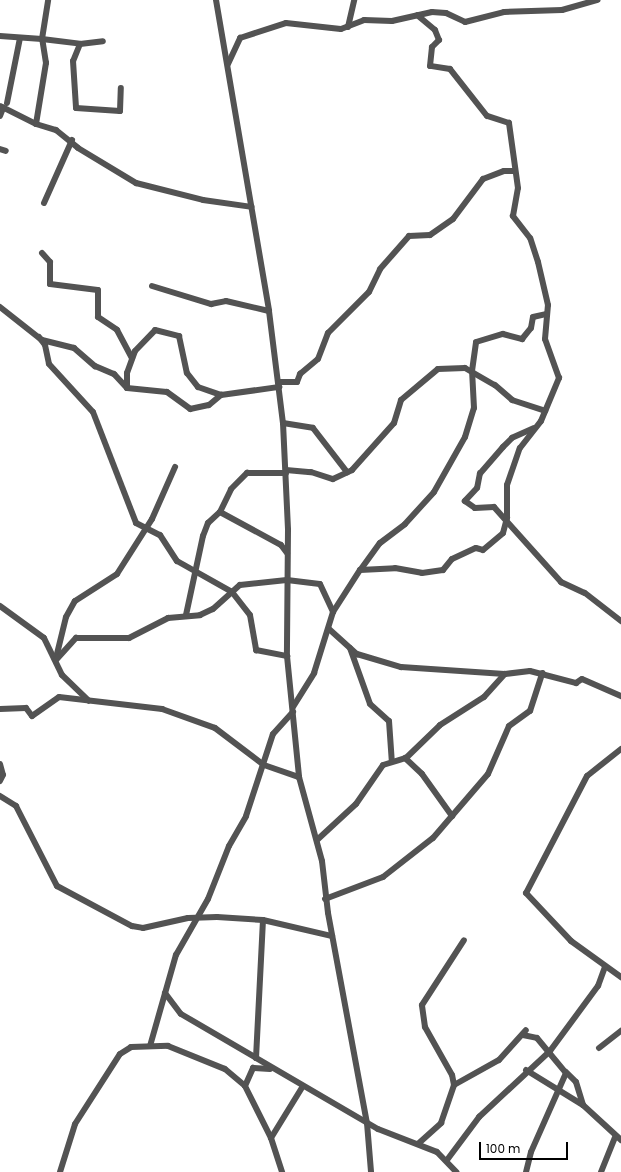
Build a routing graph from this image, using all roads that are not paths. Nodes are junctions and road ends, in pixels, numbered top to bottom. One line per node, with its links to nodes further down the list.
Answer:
1 (48, 0): 9 (street)
2 (216, 0): 12 (street)
3 (354, 0): 6 (street)
4 (598, 0): 5 (street)
5 (417, 15): 6 (street); 18 (street)
6 (348, 27): 12 (street)
7 (0, 36): 8 (street)
8 (20, 38): 9 (street); 14 (street)
9 (42, 39): 11 (street); 16 (street)
10 (103, 41): 11 (street)
11 (80, 44): 13 (street)
12 (228, 68): 20 (street)
13 (121, 88)
14 (3, 106): 15 (street); 16 (street)
15 (0, 116)
16 (36, 124): 17 (street)
17 (72, 140): 19 (street); 20 (street)
18 (514, 171): 25 (street); 29 (street)
19 (44, 203)
20 (252, 207): 24 (street)
21 (42, 253): 27 (street)
22 (152, 286): 24 (street)
23 (0, 307): 26 (street)
24 (269, 311): 29 (street)
25 (546, 314): 28 (street); 32 (street)
26 (39, 337): 30 (street); 40 (street)
27 (132, 358): 30 (street); 31 (street)
28 (472, 371): 32 (street); 37 (street); 42 (street)
29 (278, 385): 31 (street); 33 (street)
30 (127, 388): 31 (street)
31 (222, 395)
32 (545, 411): 34 (street)
33 (283, 423): 36 (street); 37 (street)
34 (536, 427): 39 (street); 39 (street)
35 (175, 467): 40 (street)
36 (286, 472): 37 (street); 38 (street); 41 (street)
37 (347, 472)
38 (220, 512): 41 (street); 43 (street)
39 (506, 522): 42 (street); 49 (street)
40 (147, 528): 43 (street); 53 (street)
41 (287, 553): 44 (street)
42 (361, 569): 47 (street)
43 (196, 572): 45 (street); 48 (street)
44 (287, 580): 45 (street); 47 (street); 52 (street)
45 (232, 592): 48 (street); 52 (street)
46 (0, 606): 53 (street)
47 (333, 612): 50 (street)
48 (186, 615): 53 (street)
49 (621, 621)
50 (329, 629): 51 (street); 58 (street)
51 (350, 648): 55 (street); 63 (street)
52 (287, 656): 58 (street)
53 (56, 660): 57 (street)
54 (542, 673): 55 (street); 56 (street); 70 (street)
55 (505, 674): 61 (street)
56 (621, 696)
57 (89, 702): 59 (street); 66 (street)
58 (293, 709): 66 (street); 67 (street)
59 (0, 710)
60 (621, 750): 64 (street)
61 (405, 758): 63 (street); 70 (street)
62 (621, 758): 64 (street)
63 (392, 760): 71 (street)
64 (609, 761): 77 (street)
65 (0, 764): 68 (street)
66 (264, 765): 67 (street); 73 (street)
67 (299, 778): 71 (street)
68 (0, 781)
69 (0, 796): 73 (street)
70 (452, 816): 72 (street)
71 (317, 840): 72 (street)
72 (325, 900): 75 (street)
73 (197, 917): 74 (street); 79 (street)
74 (263, 920): 75 (street); 84 (street)
75 (332, 936): 93 (street)
76 (464, 940): 88 (street)
77 (605, 967): 78 (street); 83 (street)
78 (621, 977)
79 (165, 993): 81 (street); 84 (street)
80 (621, 1031): 82 (street)
81 (150, 1046): 89 (street); 98 (street)
82 (599, 1048)
83 (550, 1051): 86 (street); 87 (street); 88 (street)
84 (256, 1058): 85 (street)
85 (272, 1069): 89 (street); 90 (street)
86 (526, 1070): 91 (street); 97 (street)
87 (566, 1072): 91 (street); 92 (street)
88 (454, 1085): 96 (street)
89 (245, 1086): 94 (street)
90 (303, 1086): 93 (street); 94 (street)
91 (559, 1091): 92 (street); 102 (street)
92 (583, 1105): 95 (street)
93 (367, 1123): 96 (street); 100 (street)
94 (271, 1138): 99 (street)
95 (618, 1139): 103 (street)
96 (419, 1143): 97 (street)
97 (447, 1160): 101 (street)
98 (60, 1172)
99 (282, 1172)
100 (371, 1172)
101 (456, 1172)
102 (526, 1172)
103 (601, 1172)

